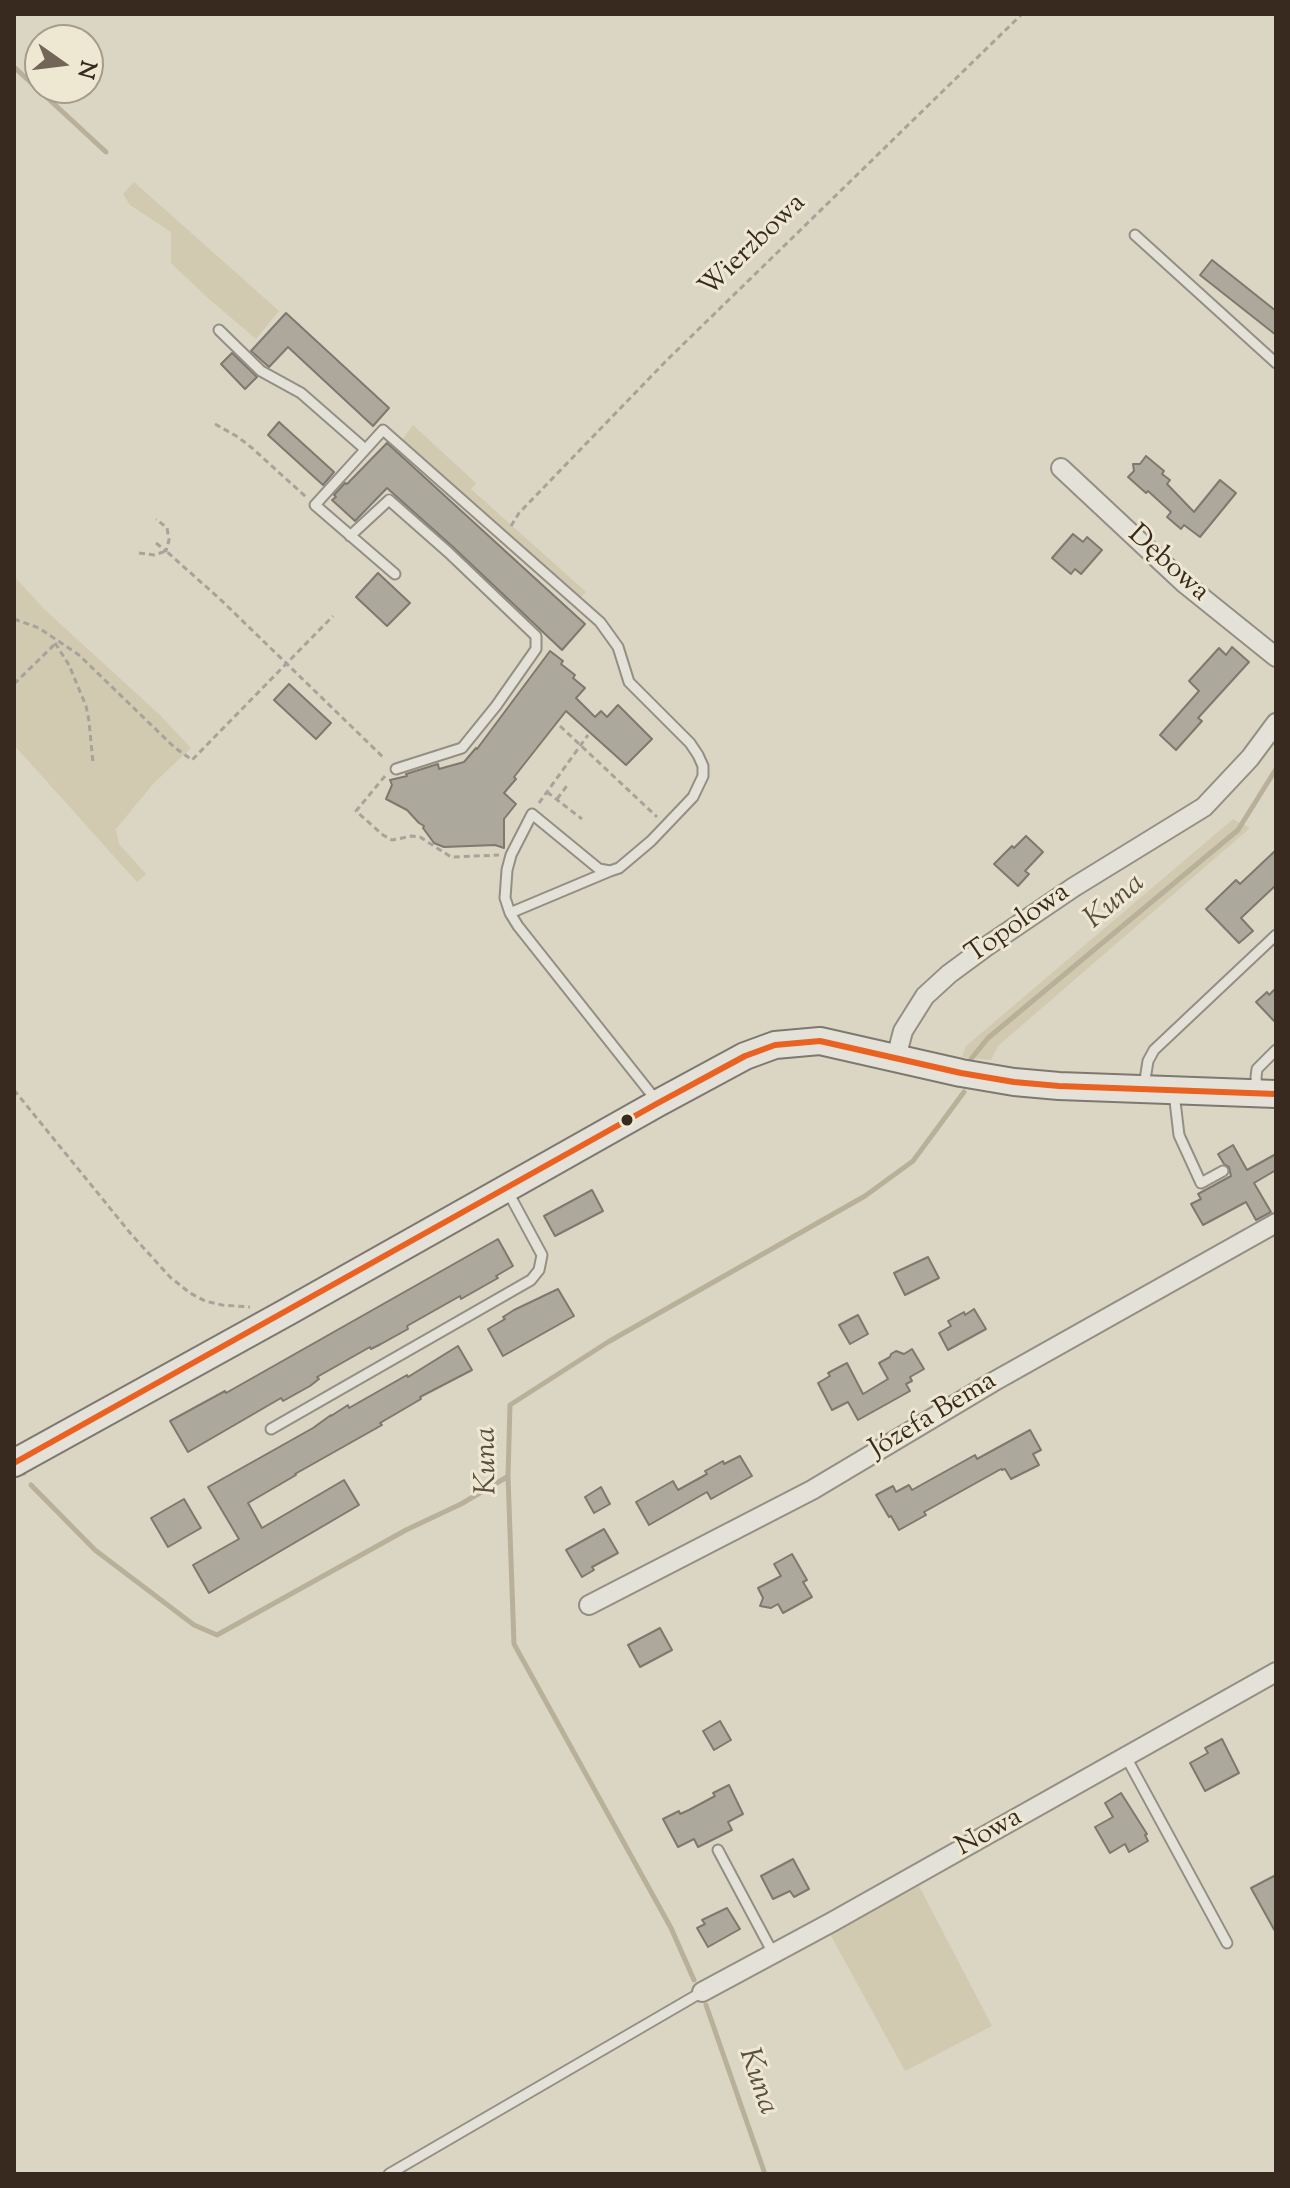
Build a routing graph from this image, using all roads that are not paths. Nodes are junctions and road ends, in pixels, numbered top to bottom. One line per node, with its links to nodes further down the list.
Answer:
1 (1135, 235): 3 (lane)
2 (219, 330): 4 (lane)
3 (1276, 363)
4 (365, 449): 6 (lane); 11 (lane)
5 (1061, 468): 8 (street, Dębowa)
6 (350, 536): 7 (lane); 10 (lane)
7 (395, 574)
8 (1276, 657)
9 (1276, 723): 15 (street, Topolowa)
10 (396, 769)
11 (610, 871): 12 (lane); 12 (lane)
12 (510, 913): 19 (lane)
13 (1276, 935): 16 (lane)
14 (1276, 1050): 18 (lane)
15 (896, 1058): 16 (street); 19 (street)
16 (1144, 1089): 17 (street)
17 (1174, 1090): 18 (street); 20 (lane)
18 (1267, 1094)
19 (658, 1103): 21 (street)
20 (1223, 1171)
21 (506, 1189): 23 (lane); 24 (street)
22 (1276, 1223): 25 (street, Józefa Bema)
23 (271, 1429)
24 (17, 1462)
25 (589, 1605)
26 (1276, 1672): 27 (street, Nowa)
27 (1126, 1757): 29 (lane); 30 (street, Nowa)
28 (718, 1850): 30 (lane)
29 (1227, 1943)
30 (774, 1955): 31 (street, Nowa)
31 (702, 1992): 32 (lane)
32 (389, 2174)

